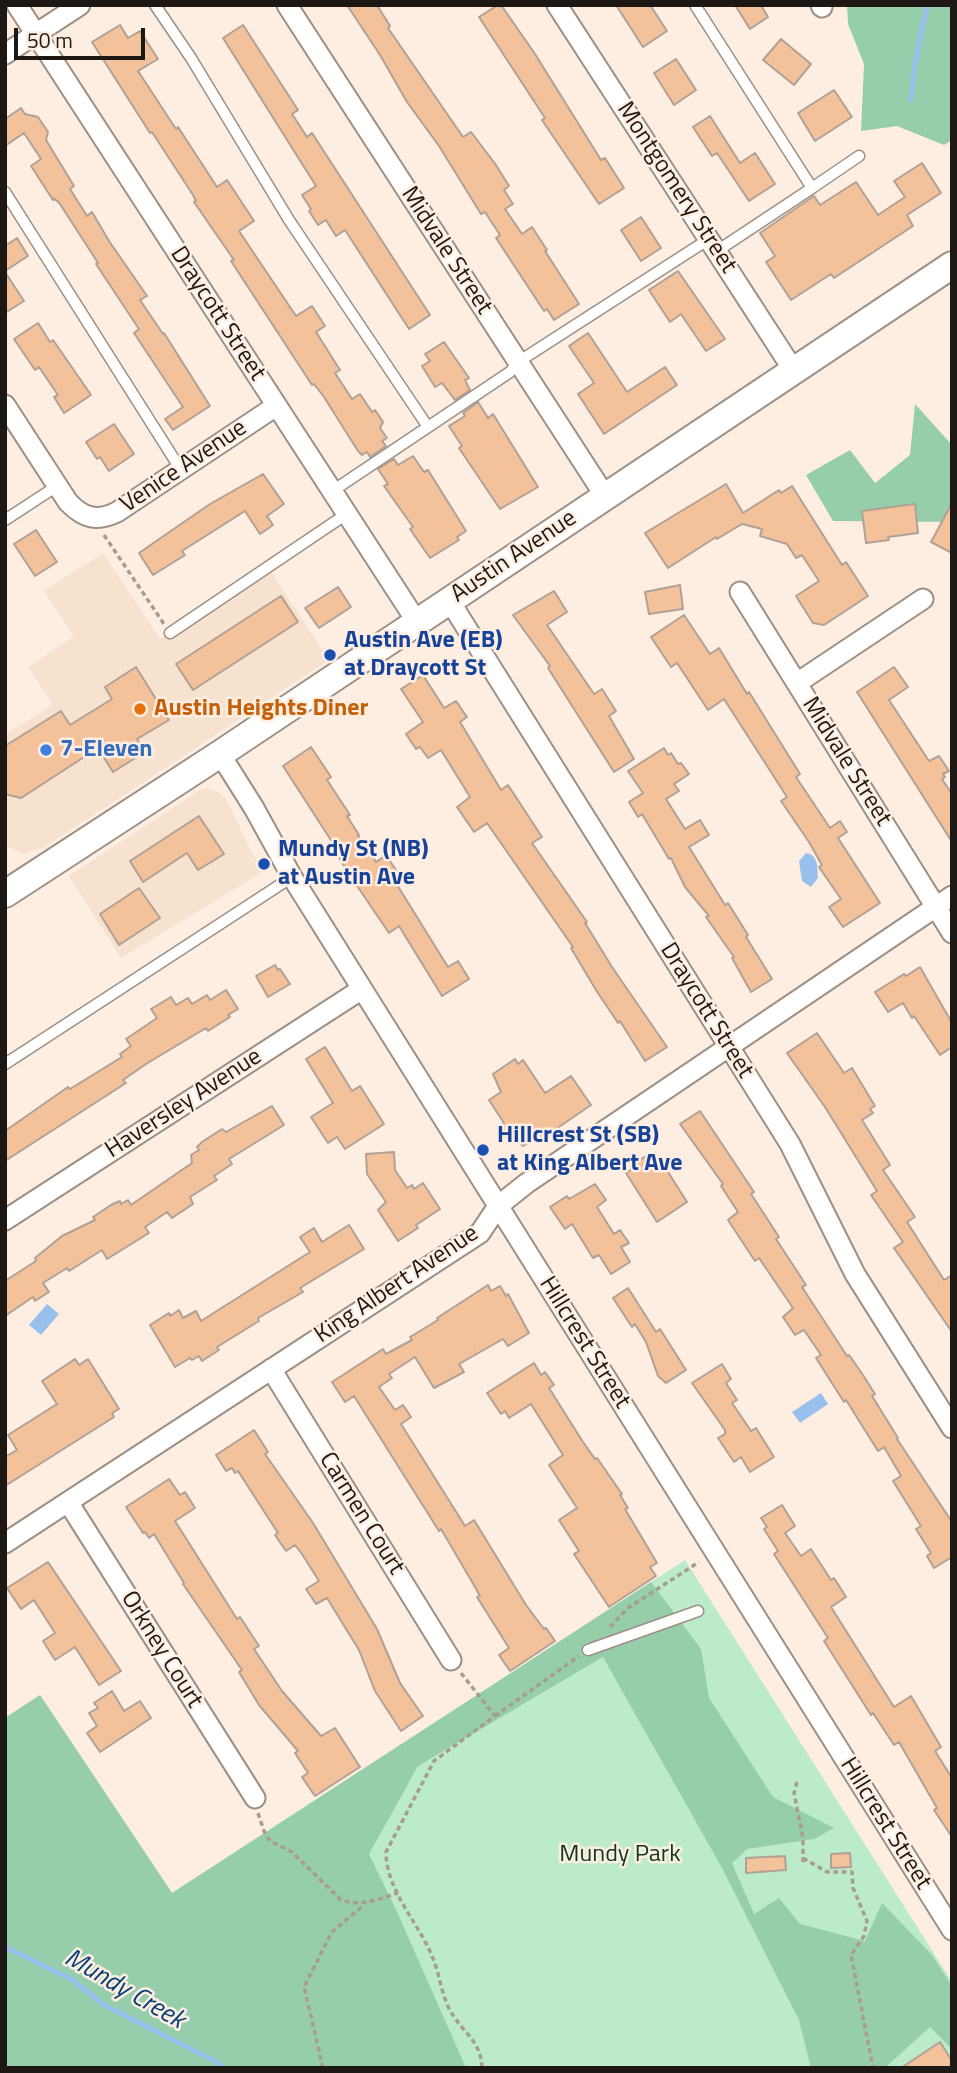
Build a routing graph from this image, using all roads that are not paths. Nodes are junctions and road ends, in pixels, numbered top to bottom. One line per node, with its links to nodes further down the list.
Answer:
1 (17, 5): 7 (street, Draycott Street)
2 (80, 5): 7 (street)
3 (156, 5): 18 (lane)
4 (287, 5): 14 (street, Midvale Street)
5 (557, 5): 12 (street, Montgomery Street)
6 (695, 5): 10 (lane)
7 (36, 34): 8 (street); 17 (street, Draycott Street)
8 (5, 54)
9 (859, 156): 10 (lane)
10 (812, 188): 12 (lane)
11 (5, 192): 19 (lane)
12 (713, 245): 14 (lane); 15 (street, Montgomery Street)
13 (952, 265): 15 (main road, Austin Avenue)
14 (518, 362): 18 (lane); 22 (street, Midvale Street)
15 (794, 371): 22 (main road, Austin Avenue)
16 (5, 405): 20 (street)
17 (276, 406): 19 (street, Venice Avenue); 21 (street, Draycott Street)
18 (428, 427): 21 (lane)
19 (180, 470): 20 (street, Venice Avenue)
20 (57, 486): 24 (lane)
21 (331, 492): 23 (street, Draycott Street)
22 (605, 496): 27 (main road, Austin Avenue)
23 (345, 514): 28 (street, Draycott Street); 29 (lane)
24 (5, 520)
25 (740, 592): 30 (street, Midvale Street)
26 (923, 599): 30 (street)
27 (449, 600): 28 (main road, Austin Avenue); 37 (street, Draycott Street)
28 (417, 622): 31 (main road, Austin Avenue)
29 (170, 633)
30 (797, 683): 34 (street, Midvale Street)
31 (220, 754): 32 (street, Hillcrest Street); 33 (main road, Austin Avenue)
32 (292, 877): 36 (street, Hillcrest Street); 38 (lane)
33 (5, 894)
34 (944, 902): 35 (street, Midvale Street); 37 (street, King Albert Avenue)
35 (952, 933)
36 (362, 989): 39 (street, Hillcrest Street); 40 (street, Haversley Avenue)
37 (728, 1046): 39 (street, King Albert Avenue); 42 (street, Draycott Street)
38 (5, 1064)
39 (498, 1206): 41 (street, King Albert Avenue); 49 (street, Hillcrest Street)
40 (5, 1220)
41 (271, 1369): 43 (street, King Albert Avenue); 47 (street, Carmen Court)
42 (952, 1428)
43 (68, 1502): 44 (street, King Albert Avenue); 48 (street, Orkney Court)
44 (5, 1543)
45 (698, 1611): 46 (lane)
46 (588, 1650)
47 (451, 1660)
48 (254, 1798)
49 (951, 1928)

